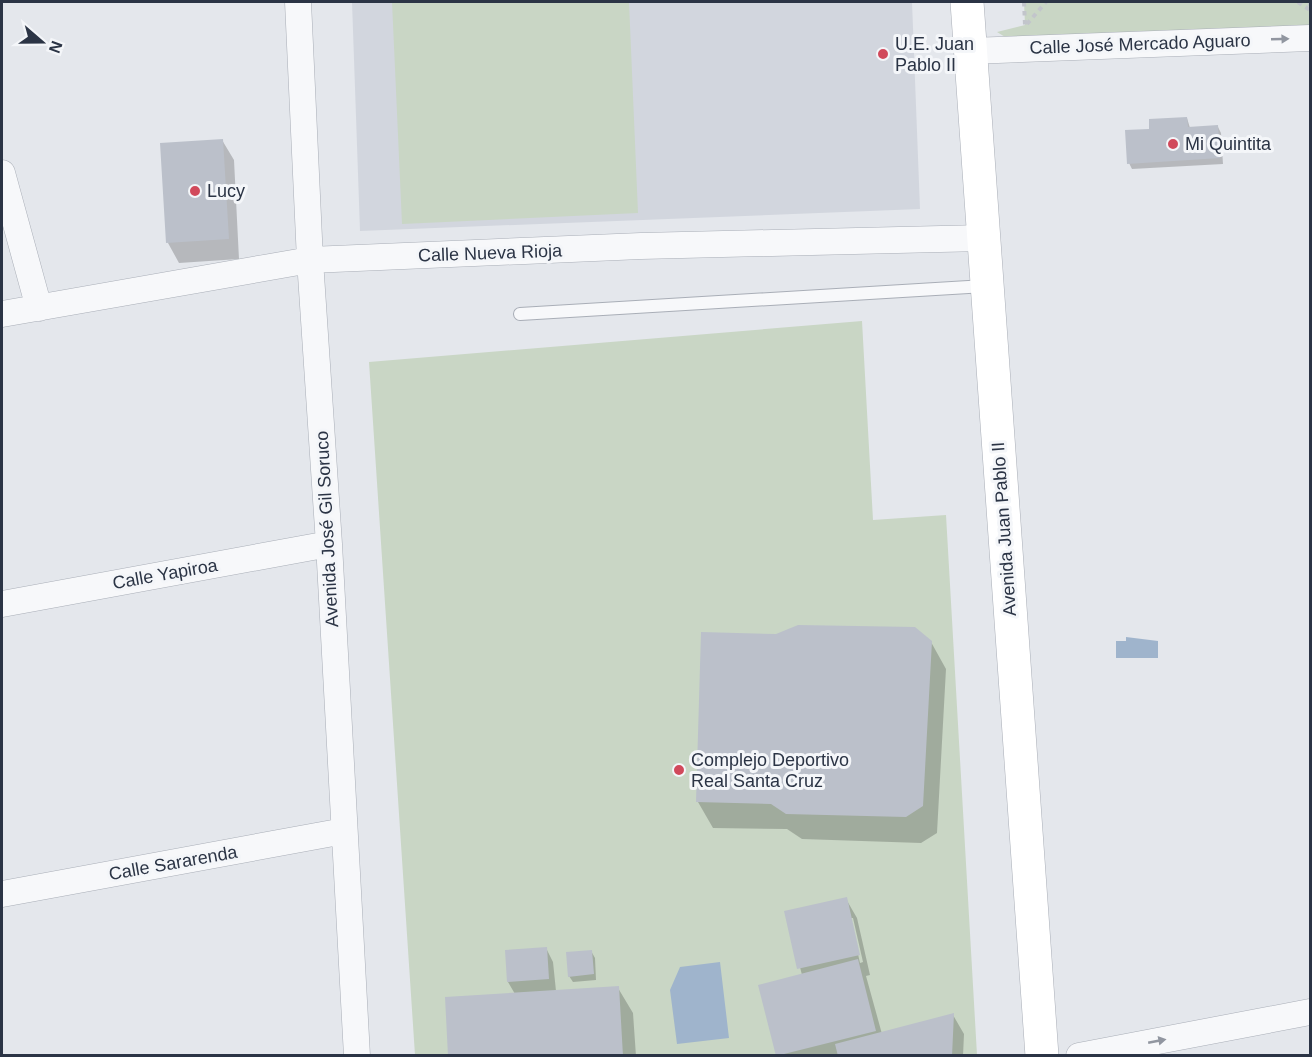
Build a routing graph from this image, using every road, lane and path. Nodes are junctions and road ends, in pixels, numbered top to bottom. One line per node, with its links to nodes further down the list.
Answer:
1 (298, 2): 11 (street, Avenida José Gil Soruco)
2 (967, 2): 8 (street, Avenida Juan Pablo II)
3 (1046, 2): 6 (path)
4 (1298, 2): 5 (path)
5 (1311, 10)
6 (1025, 25)
7 (1311, 38): 8 (street, Calle José Mercado Aguaro, one-way to 7)
8 (970, 51): 10 (street, Avenida Juan Pablo II)
9 (2, 173): 13 (street)
10 (983, 238): 11 (street, Calle Nueva Rioja); 12 (street, Avenida Juan Pablo II)
11 (310, 260): 13 (street, Calle Nueva Rioja); 16 (street, Avenida José Gil Soruco)
12 (986, 286): 14 (lane); 22 (street, Avenida Juan Pablo II)
13 (39, 308): 15 (street, Calle Nueva Rioja)
14 (520, 314)
15 (2, 315)
16 (329, 544): 17 (street, Calle Yapiroa); 18 (street, Avenida José Gil Soruco)
17 (2, 604)
18 (344, 831): 19 (street, Calle Sararenda); 21 (street, Avenida José Gil Soruco)
19 (2, 894)
20 (1311, 1012): 23 (street, one-way to 20)
21 (357, 1056)
22 (1042, 1056)
23 (1079, 1056)

